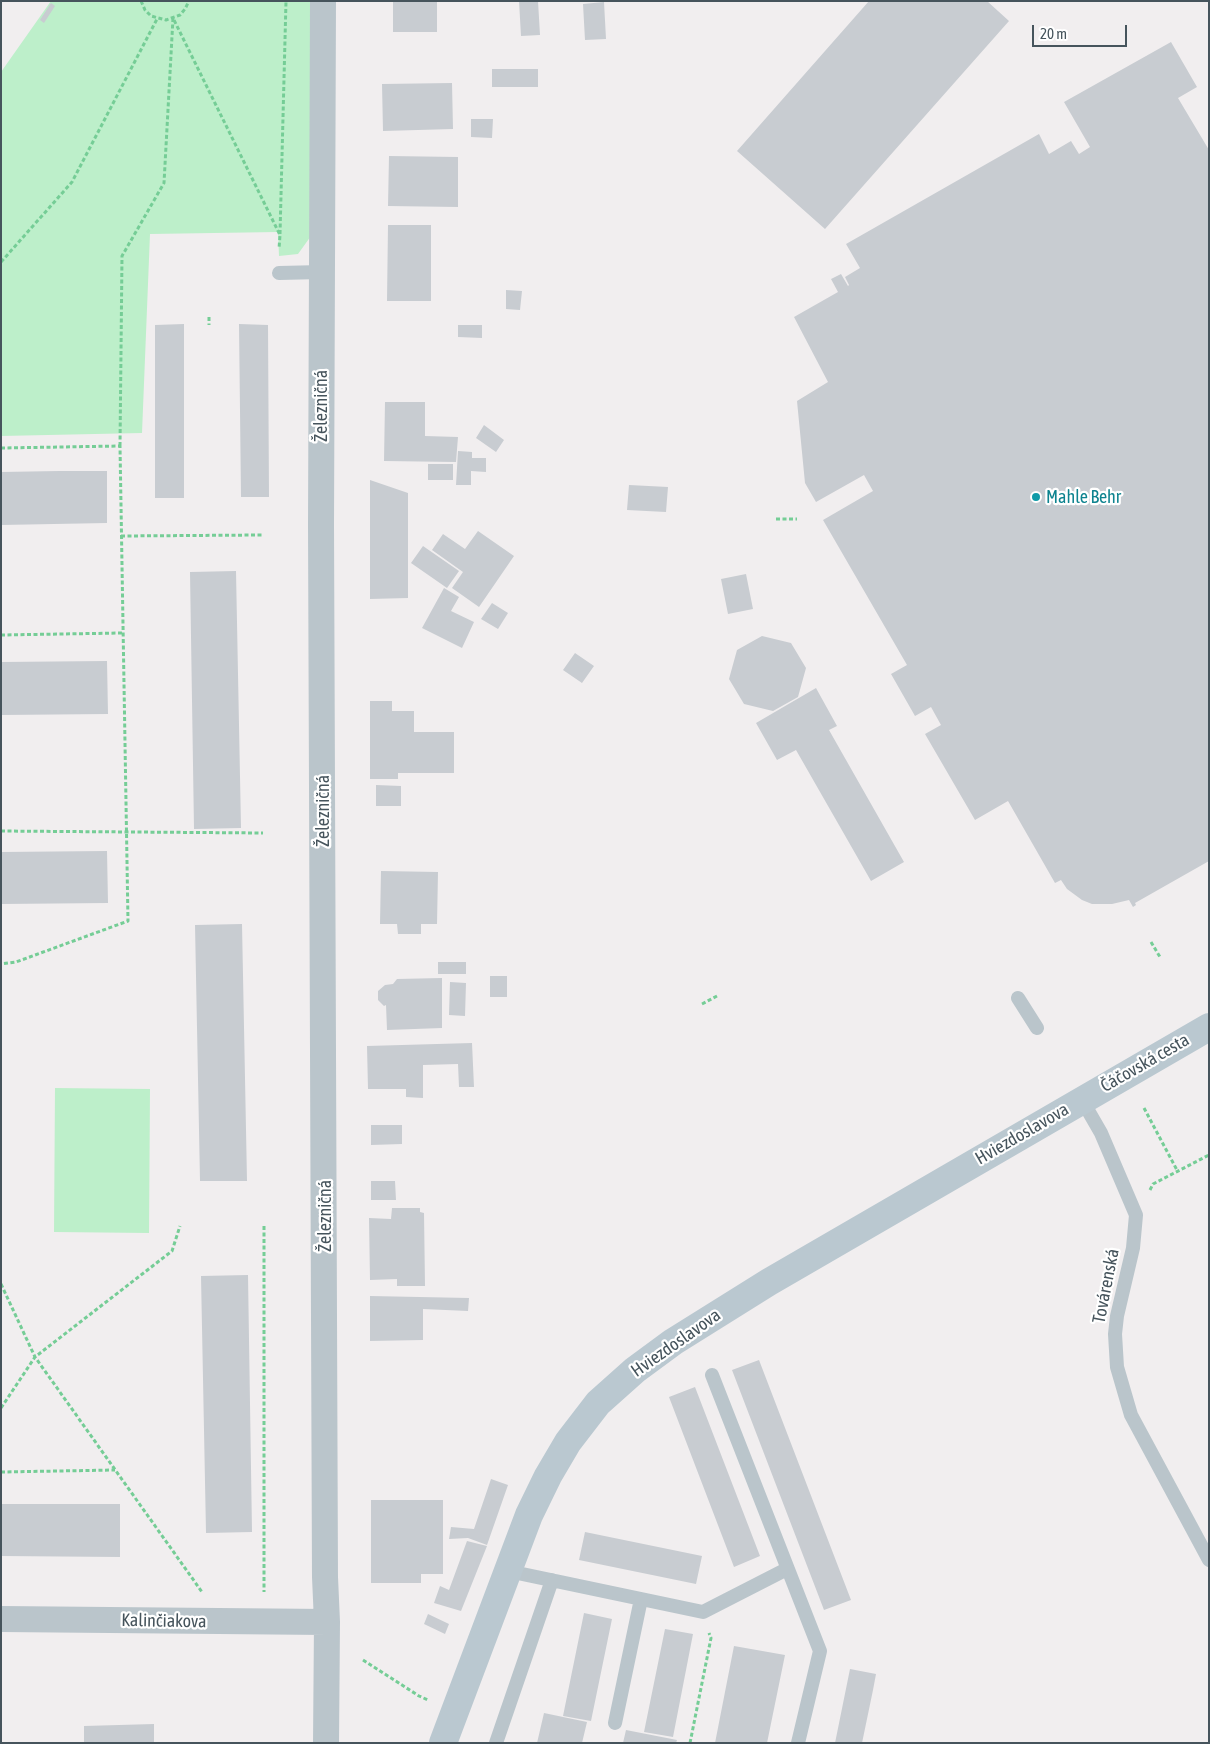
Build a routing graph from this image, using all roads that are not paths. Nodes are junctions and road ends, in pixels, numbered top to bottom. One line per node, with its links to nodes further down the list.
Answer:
1 (323, 1): 3 (street, Železničná)
2 (279, 272): 3 (lane)
3 (322, 272): 15 (street, Železničná)
4 (1018, 998): 6 (lane)
5 (1209, 1026): 7 (main road, Čáčovská cesta)
6 (1037, 1028)
7 (1082, 1100): 9 (lane, Továrenská); 11 (main road, Hviezdoslavova)
8 (712, 1375): 10 (lane)
9 (1209, 1560)
10 (787, 1569): 13 (lane); 20 (lane)
11 (508, 1571): 12 (lane); 18 (main road, Hviezdoslavova)
12 (552, 1580): 13 (lane); 19 (lane)
13 (641, 1599): 16 (lane)
14 (1, 1619): 15 (street, Kalinčiakova)
15 (327, 1622): 17 (street)
16 (615, 1723)
17 (326, 1743)
18 (443, 1743)
19 (496, 1743)
20 (798, 1743)

